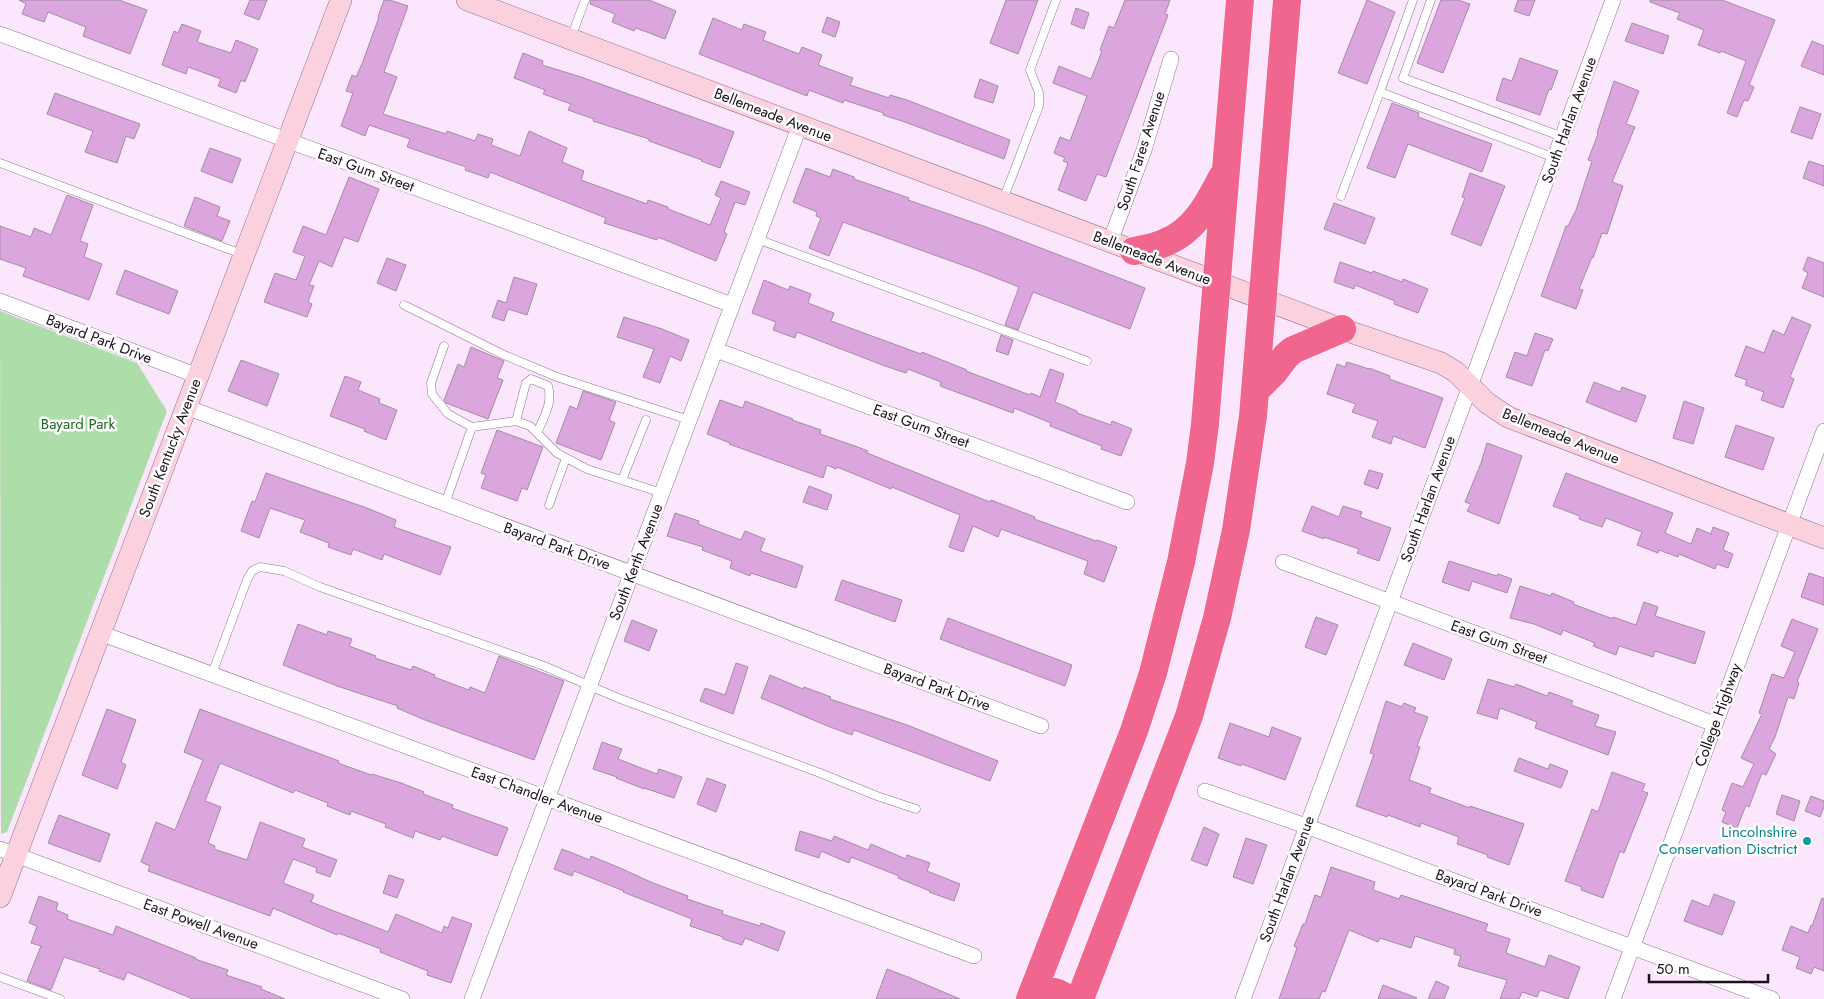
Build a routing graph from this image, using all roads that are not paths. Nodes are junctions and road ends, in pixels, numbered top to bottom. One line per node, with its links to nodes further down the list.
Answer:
1 (341, 0): 16 (street, South Kentucky Avenue)
2 (467, 0): 11 (street, Bellemeade Avenue)
3 (585, 0): 11 (lane)
4 (1056, 0): 21 (lane)
5 (1240, 0): 19 (highway)
6 (1287, 0): 26 (highway)
7 (1413, 0): 13 (lane)
8 (1431, 0): 15 (lane)
9 (1613, 0): 15 (street, South Harlan Avenue)
10 (0, 34): 16 (street, East Gum Street)
11 (570, 39): 14 (street, Bellemeade Avenue)
12 (1171, 59): 23 (street, South Fares Avenue)
13 (1380, 92): 17 (lane); 20 (lane)
14 (800, 125): 21 (street, Bellemeade Avenue); 22 (street, South Kerth Avenue)
15 (1563, 137): 17 (street, South Harlan Avenue)
16 (287, 141): 24 (street, South Kentucky Avenue); 29 (street, East Gum Street)
17 (1555, 158): 35 (street, South Harlan Avenue)
18 (0, 163): 24 (lane)
19 (1226, 169): 23 (highway); 25 (highway)
20 (1341, 196)
21 (1002, 202): 23 (street, Bellemeade Avenue)
22 (757, 239): 29 (street, South Kerth Avenue); 33 (lane)
23 (1122, 247): 25 (street, Bellemeade Avenue)
24 (244, 255): 34 (street, South Kentucky Avenue)
25 (1217, 282): 26 (street, Bellemeade Avenue); 72 (highway)
26 (1262, 298): 30 (street, Bellemeade Avenue); 36 (highway)
27 (0, 301): 34 (street, Bayard Park Drive)
28 (404, 305): 39 (lane)
29 (732, 305): 32 (street, South Kerth Avenue)
30 (1342, 328): 35 (street, Bellemeade Avenue); 36 (highway)
31 (444, 346): 41 (lane)
32 (716, 350): 39 (street, South Kerth Avenue); 47 (street, East Gum Street)
33 (1087, 361)
34 (198, 376): 37 (street, South Kentucky Avenue)
35 (1470, 386): 50 (street, Bellemeade Avenue); 54 (street, South Harlan Avenue)
36 (1255, 391): 74 (highway)
37 (186, 407): 48 (street, Bayard Park Drive); 55 (street, South Kentucky Avenue)
38 (646, 420): 45 (lane)
39 (689, 420): 46 (street, South Kerth Avenue)
40 (516, 421): 41 (lane); 43 (lane); 43 (lane)
41 (472, 427): 48 (lane)
42 (1824, 431): 50 (street, College Highway)
43 (538, 433): 44 (lane)
44 (566, 458): 45 (lane); 49 (lane)
45 (622, 480): 46 (lane)
46 (662, 493): 53 (street, South Kerth Avenue)
47 (1127, 502)
48 (445, 504): 53 (street, Bayard Park Drive)
49 (548, 505)
50 (1789, 525): 51 (street, Bellemeade Avenue); 58 (street, College Highway)
51 (1824, 538)
52 (1283, 562): 54 (street, East Gum Street)
53 (632, 573): 57 (street, South Kerth Avenue); 59 (street, Bayard Park Drive)
54 (1390, 602): 58 (street, East Gum Street); 63 (street, South Harlan Avenue)
55 (100, 633): 56 (street, East Chandler Avenue); 64 (street, South Kentucky Avenue)
56 (212, 674): 57 (lane); 61 (street, East Chandler Avenue)
57 (589, 686): 61 (street, South Kerth Avenue); 62 (lane)
58 (1714, 724): 66 (street, College Highway)
59 (1041, 726)
60 (1205, 791): 63 (street, Bayard Park Drive)
61 (547, 798): 67 (street, East Chandler Avenue); 71 (street, South Kerth Avenue)
62 (916, 809)
63 (1306, 826): 66 (street, Bayard Park Drive); 75 (street, South Harlan Avenue)
64 (8, 852): 65 (street, South Kentucky Avenue); 70 (street, East Powell Avenue)
65 (0, 897)
66 (1632, 947): 76 (street, College Highway); 77 (street, Bayard Park Drive)
67 (974, 956)
68 (0, 977): 69 (lane)
69 (60, 999)
70 (402, 999)
71 (472, 999)
72 (1032, 999): 73 (highway)
73 (1067, 999)
74 (1080, 999)
75 (1243, 999)
76 (1613, 999)
77 (1772, 999)

